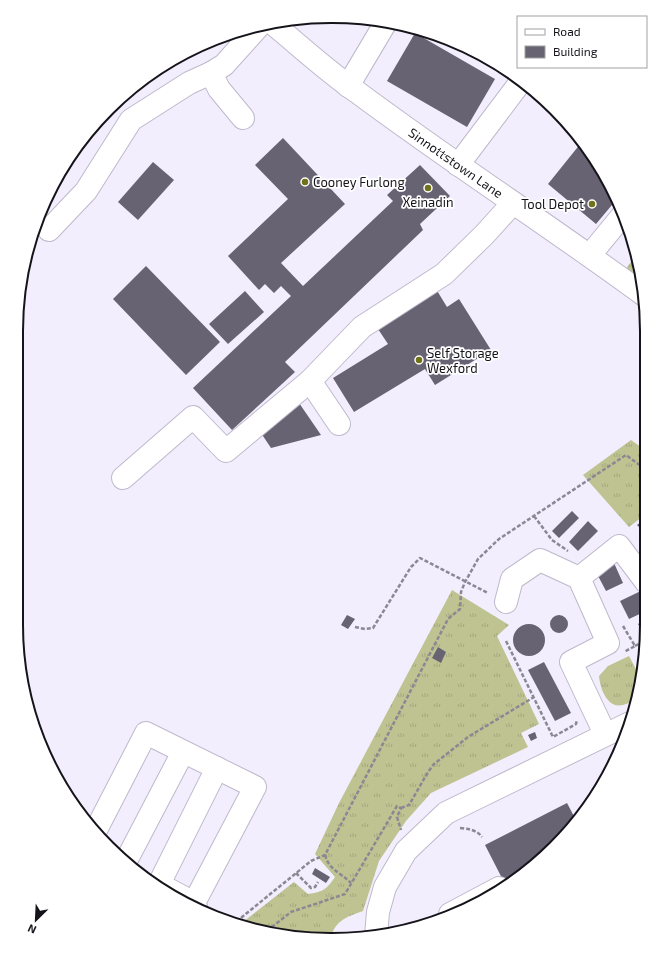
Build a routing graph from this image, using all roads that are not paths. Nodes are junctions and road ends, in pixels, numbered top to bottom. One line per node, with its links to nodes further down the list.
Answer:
1 (278, 28): 5 (street, Sinnottstown Lane)
2 (383, 28): 5 (street)
3 (252, 34): 4 (street)
4 (212, 73): 7 (street); 11 (street)
5 (348, 86): 8 (street, Sinnottstown Lane)
6 (518, 86): 8 (street)
7 (243, 118)
8 (458, 164): 9 (street, Sinnottstown Lane)
9 (513, 202): 12 (street, Sinnottstown Lane); 14 (street)
10 (619, 219): 12 (street)
11 (49, 230)
12 (590, 255): 13 (street, Sinnottstown Lane)
13 (637, 290)
14 (310, 380): 15 (street); 16 (street)
15 (340, 424)
16 (123, 478)
17 (584, 574): 18 (street); 19 (street); 21 (street)
18 (640, 574)
19 (506, 602)
20 (623, 726): 21 (street)
21 (605, 734): 28 (street)
22 (183, 752): 23 (street); 24 (street); 25 (street)
23 (217, 768): 26 (street); 27 (street)
24 (98, 826)
25 (128, 856)
26 (160, 881)
27 (197, 902)
28 (377, 929)

